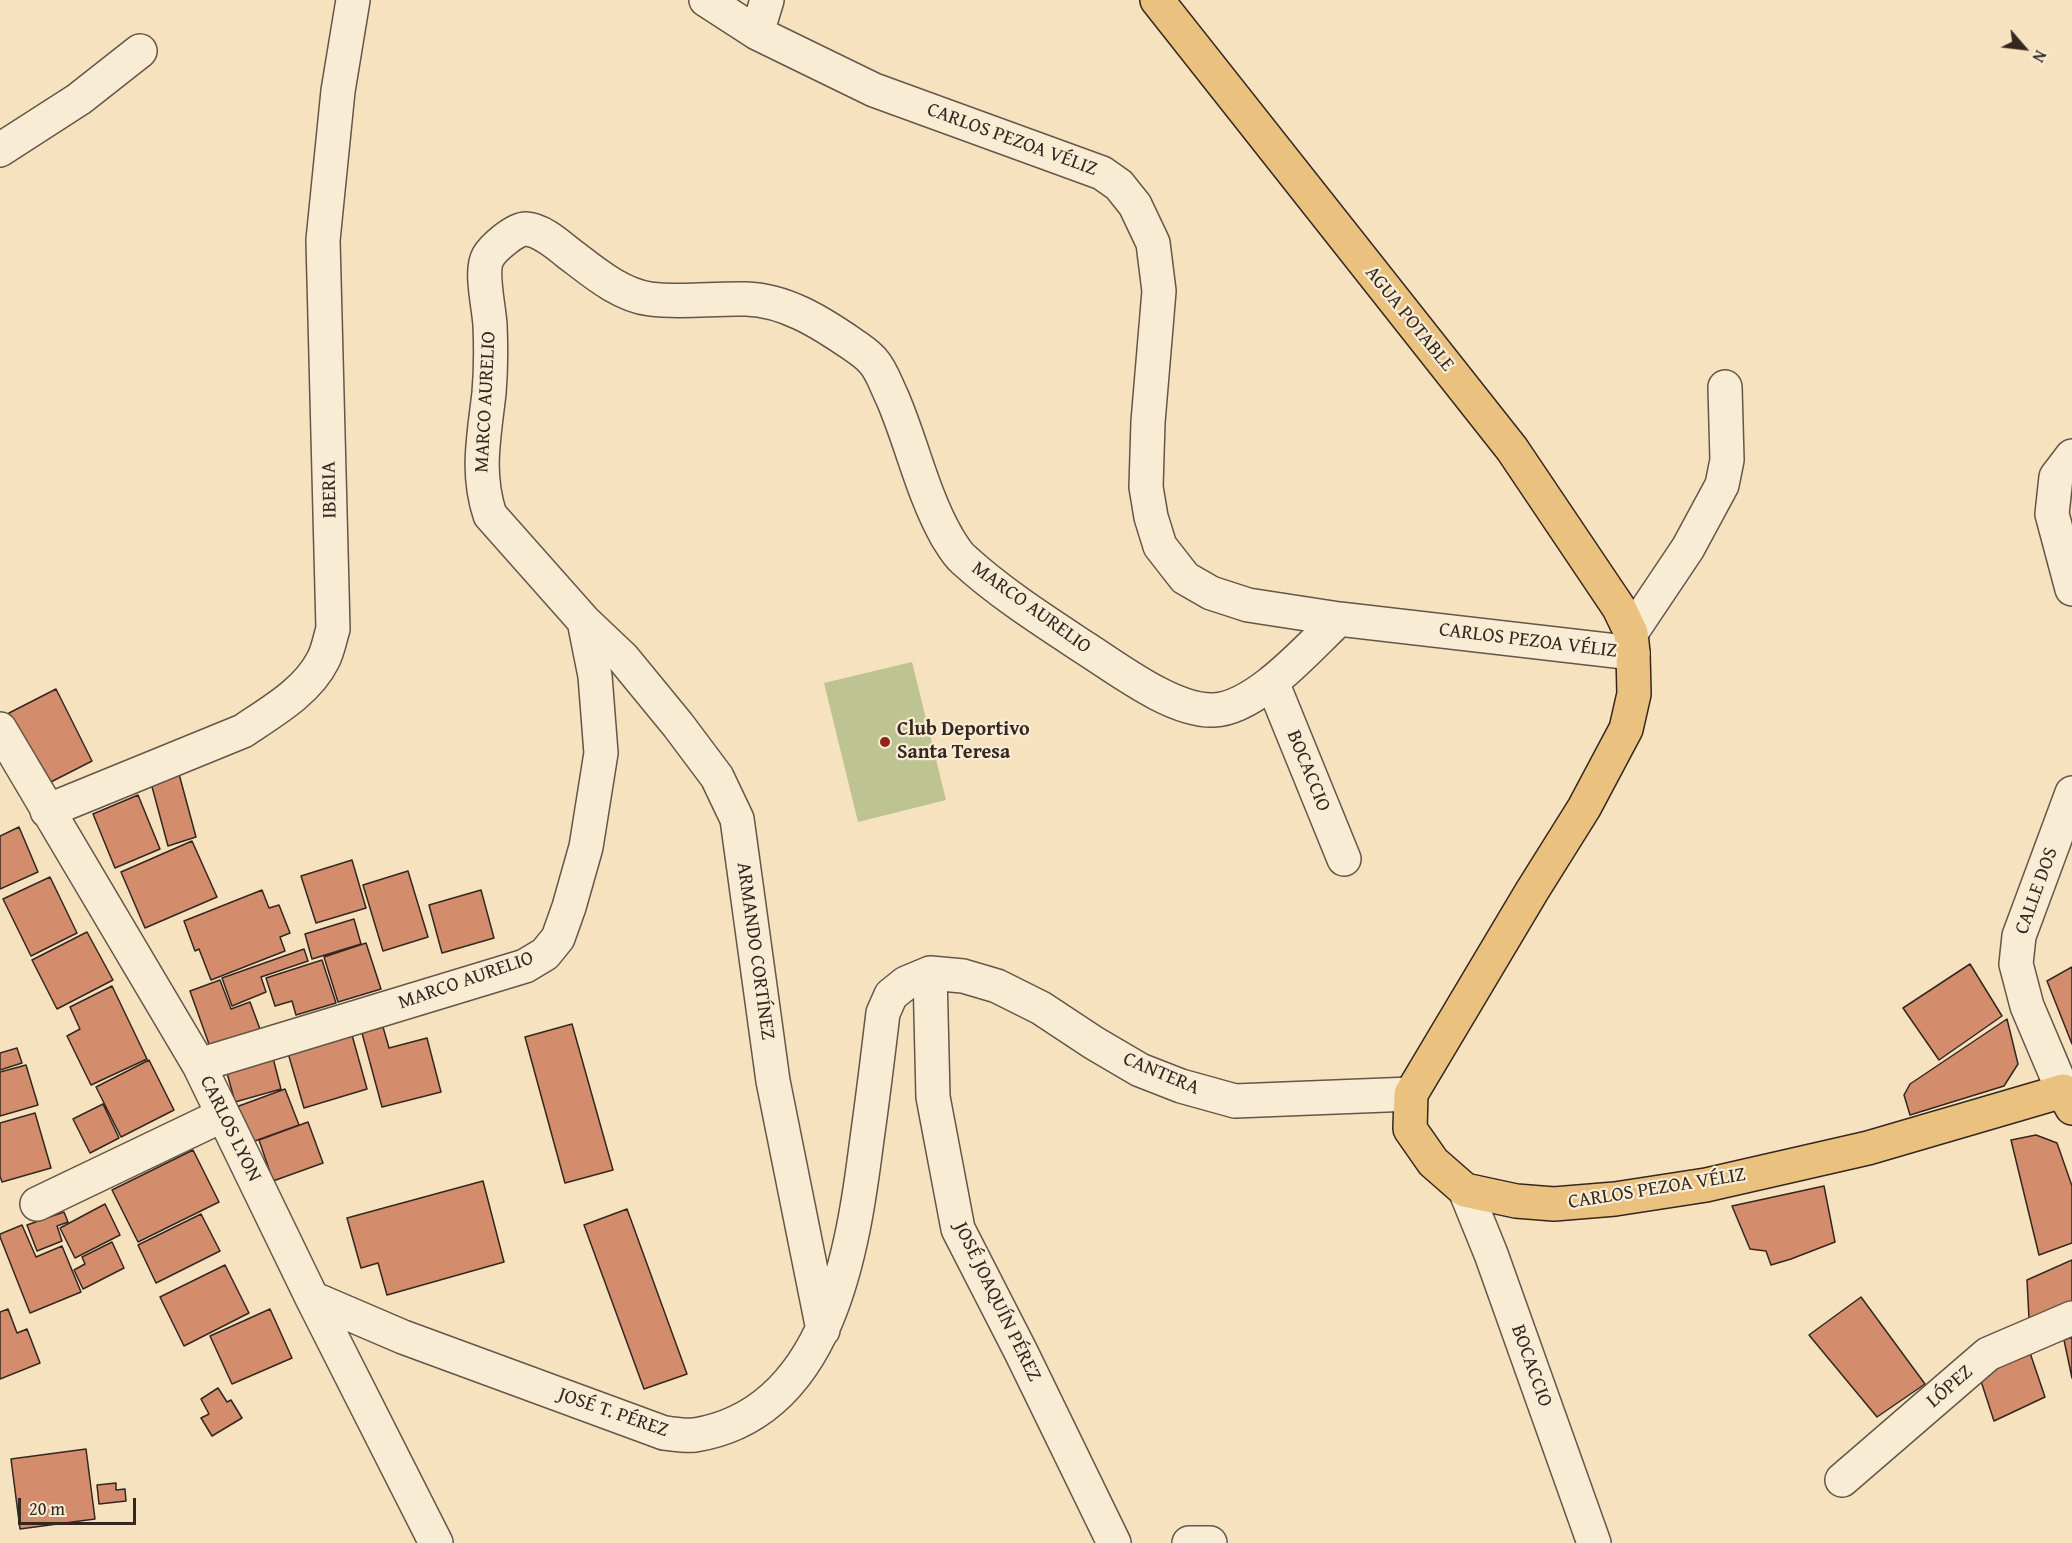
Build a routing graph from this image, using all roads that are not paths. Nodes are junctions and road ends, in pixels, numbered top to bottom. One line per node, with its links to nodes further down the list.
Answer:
1 (353, 0): 17 (street, IBERIA)
2 (706, 0): 5 (street)
3 (767, 0): 5 (street)
4 (1157, 0): 13 (main road, AGUA POTABLE)
5 (757, 33): 11 (street, CARLOS PEZOA VÉLIZ)
6 (140, 51): 7 (street)
7 (0, 150)
8 (1725, 387): 13 (street)
9 (2072, 456): 10 (street)
10 (2072, 589)
11 (1339, 619): 13 (street, CARLOS PEZOA VÉLIZ); 14 (street, MARCO AURELIO)
12 (585, 621): 14 (street, MARCO AURELIO); 20 (street, MARCO AURELIO); 28 (street, ARMANDO CORTÍNEZ)
13 (1632, 643): 21 (main road, CARLOS PEZOA VÉLIZ)
14 (1272, 682): 18 (street, BOCACCIO)
15 (0, 729): 17 (street, CARLOS LYON)
16 (2072, 793): 22 (street, CALLE DOS)
17 (47, 810): 20 (street, CARLOS LYON)
18 (1344, 859)
19 (930, 974): 21 (street, CANTERA); 28 (street, JOSÉ T. PÉREZ); 31 (street, JOSÉ JOAQUÍN PÉREZ)
20 (200, 1065): 23 (street, CARLOS LYON)
21 (1411, 1094): 24 (main road, CARLOS PEZOA VÉLIZ)
22 (2068, 1100): 24 (main road, CARLOS PEZOA VÉLIZ)
23 (223, 1115): 25 (street); 26 (street, CARLOS LYON)
24 (1465, 1190): 34 (street, BOCACCIO)
25 (37, 1204)
26 (312, 1298): 28 (street, JOSÉ T. PÉREZ); 30 (street, CARLOS LYON)
27 (2072, 1318): 29 (street, LÓPEZ)
28 (823, 1330)
29 (1842, 1480)
30 (436, 1543)
31 (1114, 1543)
32 (1189, 1543): 33 (street)
33 (1210, 1543)
34 (1594, 1543)

